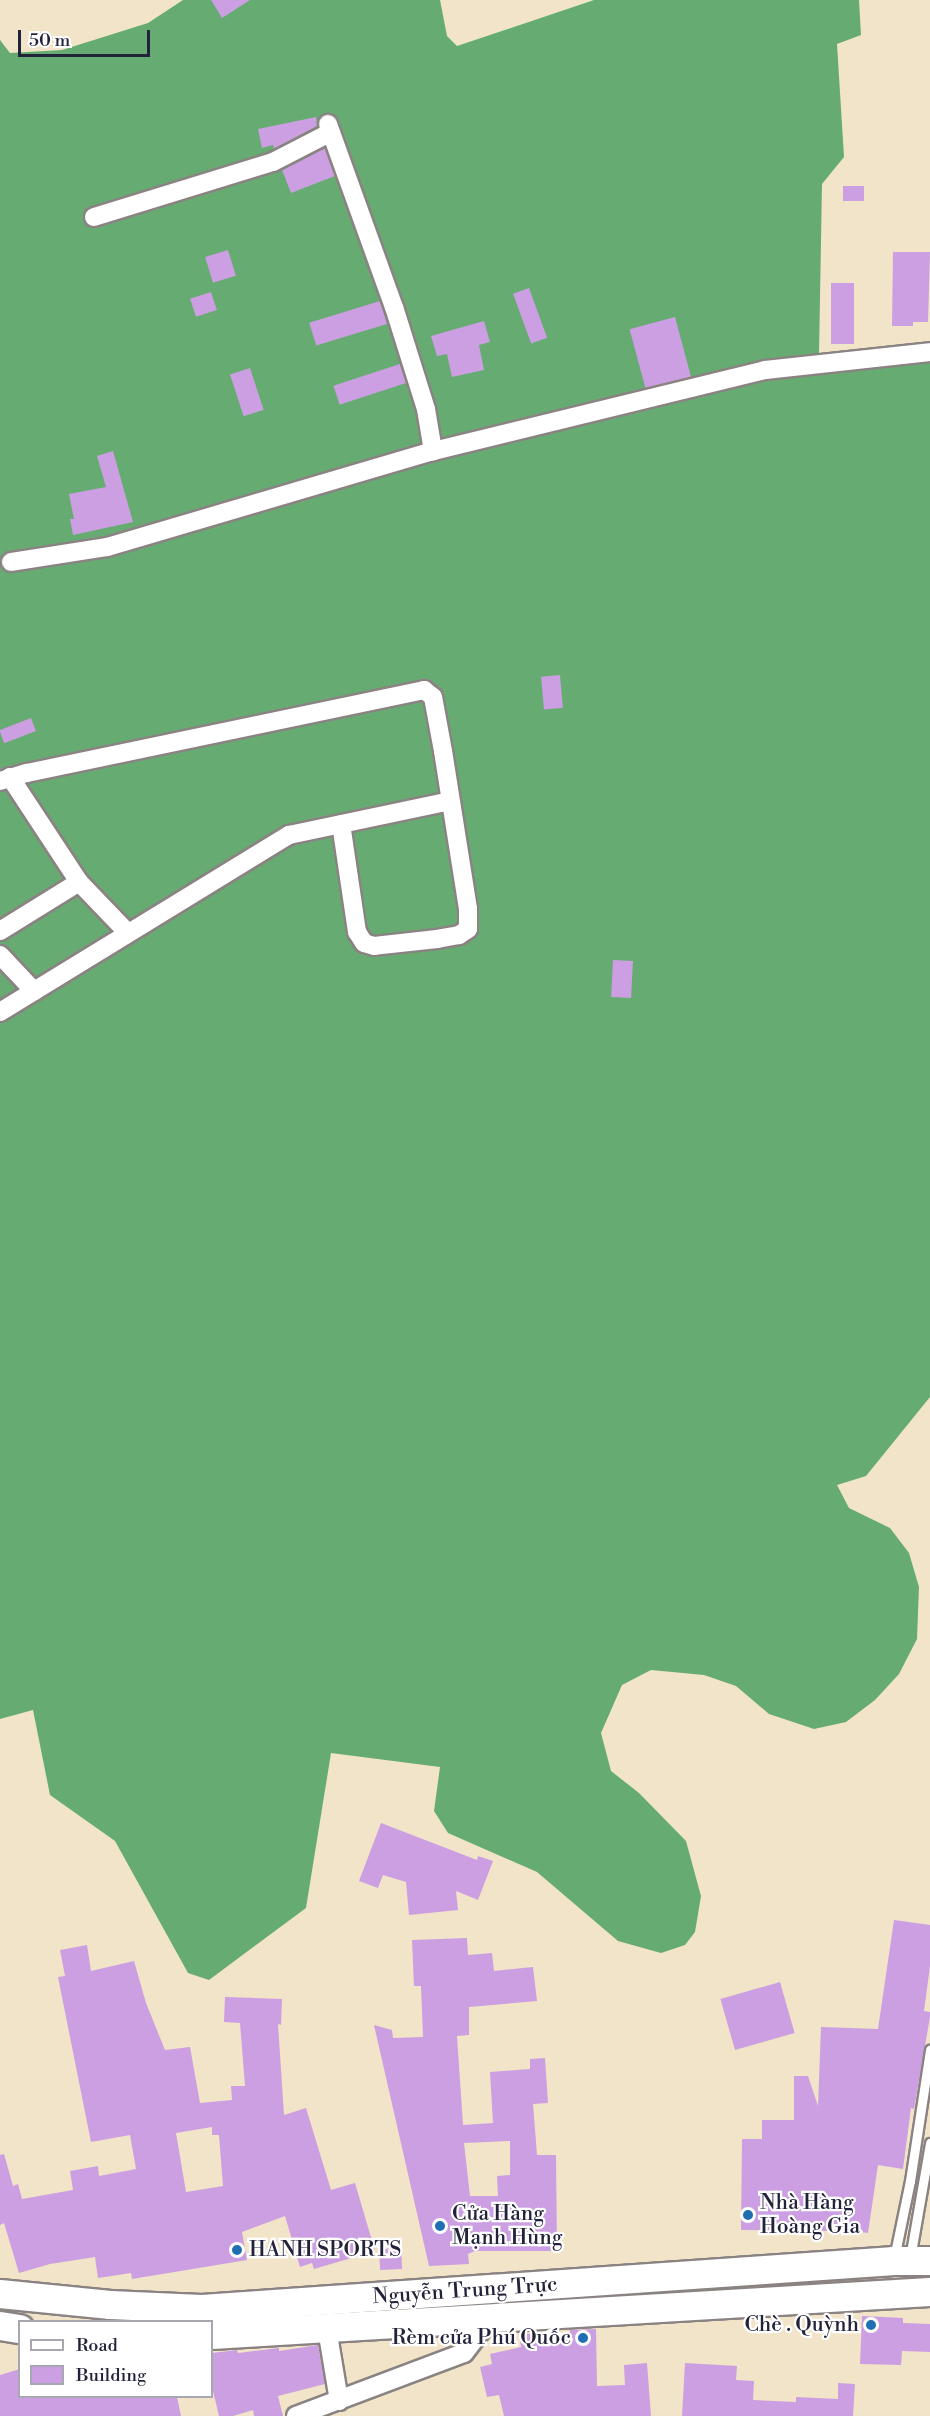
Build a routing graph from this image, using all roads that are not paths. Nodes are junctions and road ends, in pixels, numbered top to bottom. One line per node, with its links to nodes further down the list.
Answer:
1 (93, 217): 3 (street)
2 (930, 352): 3 (street)
3 (433, 451): 4 (street)
4 (11, 562)
5 (5, 779): 6 (street); 8 (street)
6 (450, 801): 7 (street); 7 (street)
7 (341, 824): 10 (street)
8 (79, 882): 9 (street); 10 (street)
9 (0, 931)
10 (127, 932): 12 (street)
11 (0, 955): 12 (street)
12 (34, 992): 13 (street)
13 (0, 1012)
14 (930, 2050): 16 (lane)
15 (930, 2143): 16 (lane)
16 (911, 2261): 19 (main road, Nguyễn Trung Trực)
17 (930, 2292): 20 (main road, Nguyễn Trung Trực)
18 (0, 2294): 19 (main road, Nguyễn Trung Trực)
19 (319, 2301): 23 (main road)
20 (490, 2319): 23 (main road, Nguyễn Trung Trực); 25 (street)
21 (0, 2326): 22 (main road)
22 (18, 2329)
23 (327, 2329): 24 (main road, Nguyễn Trung Trực); 25 (street)
24 (213, 2335)
25 (339, 2402): 26 (street)
26 (296, 2416)

